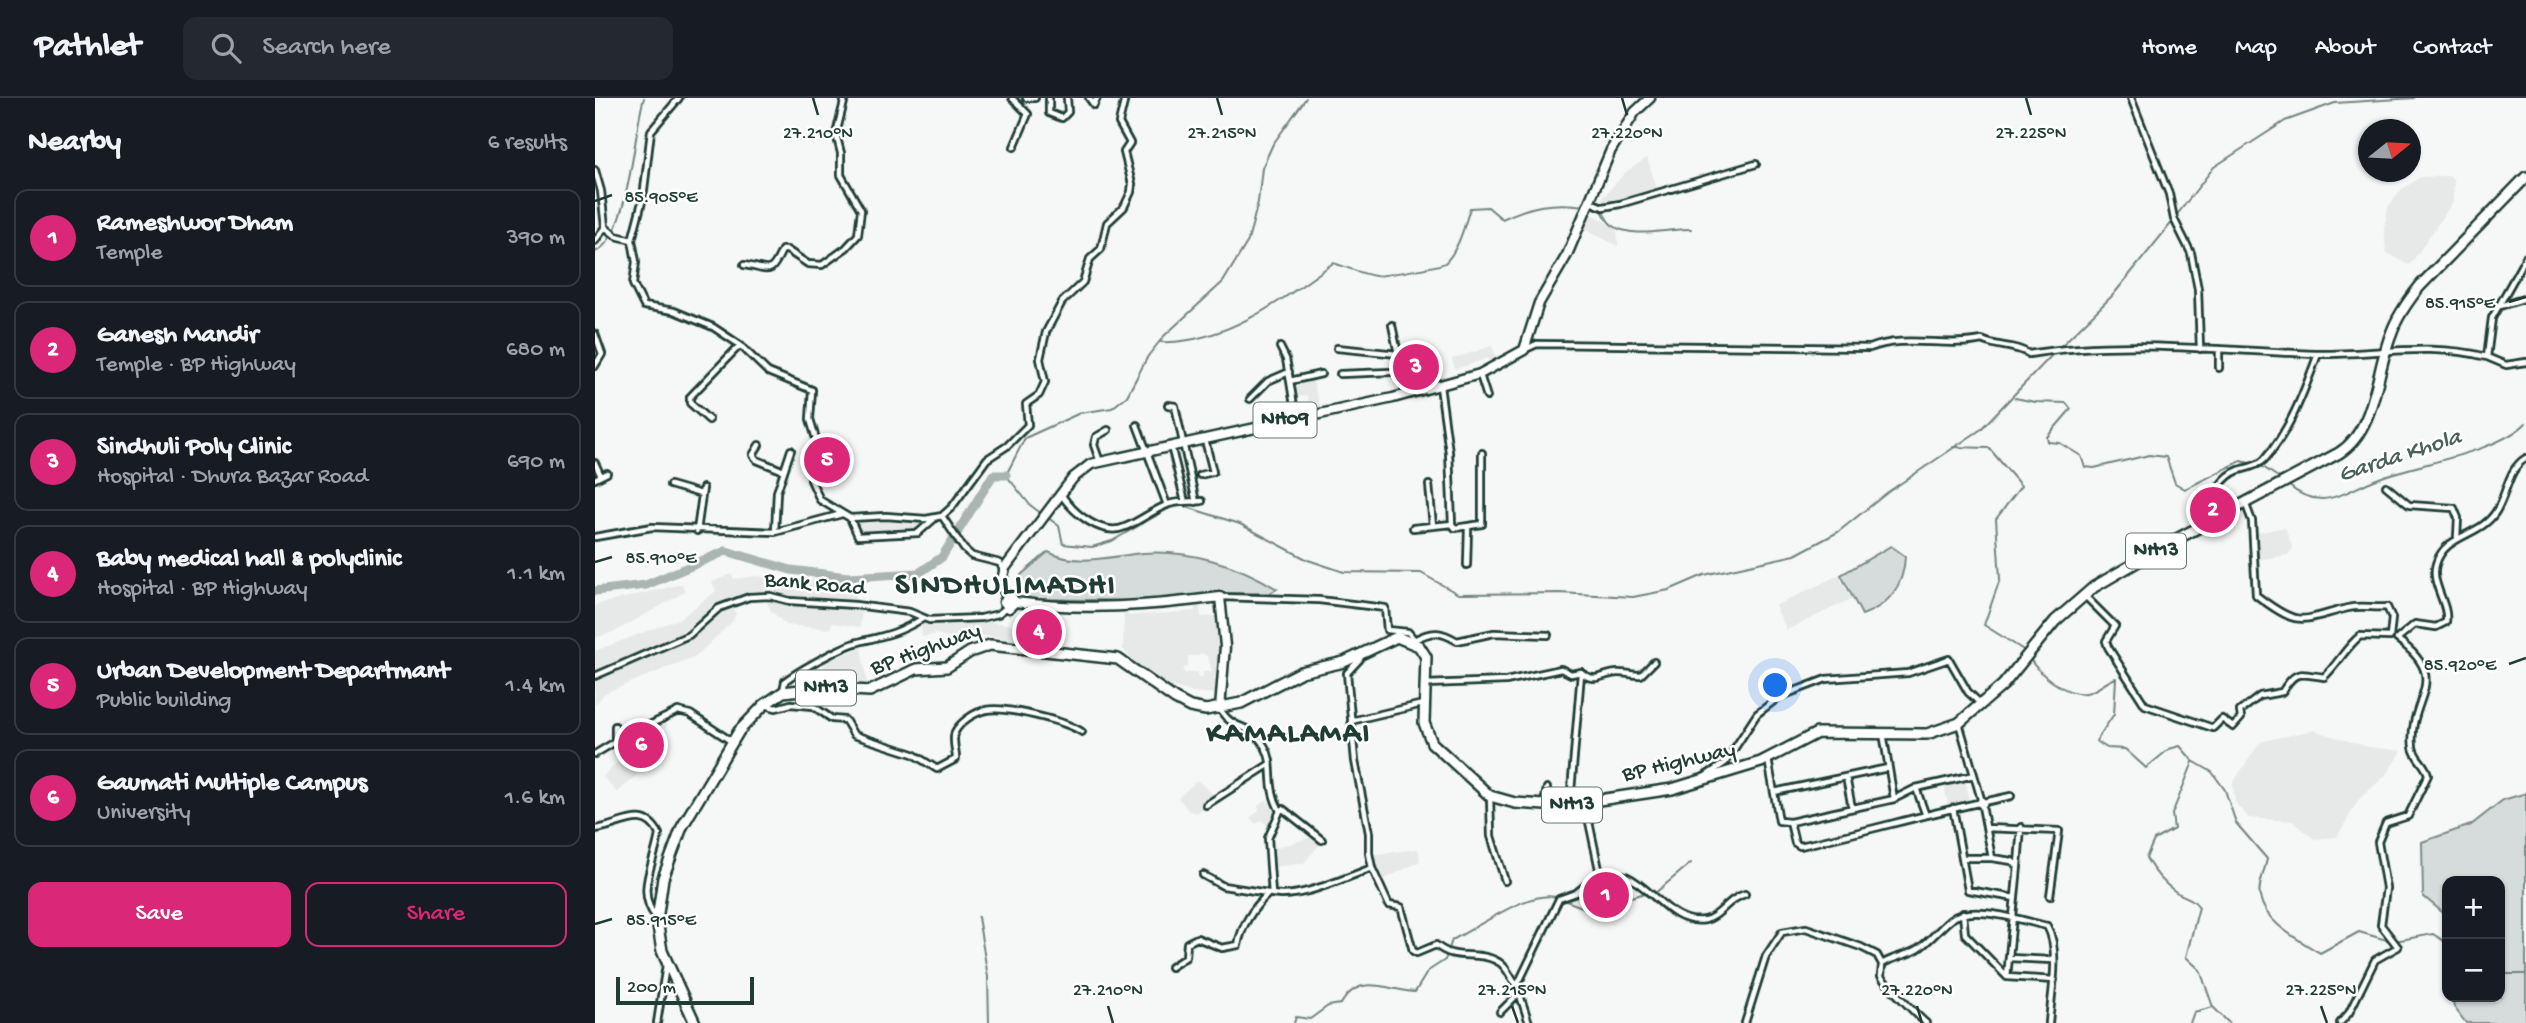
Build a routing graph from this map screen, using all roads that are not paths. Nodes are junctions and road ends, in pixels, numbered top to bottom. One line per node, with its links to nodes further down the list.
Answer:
1 (679, 98): 19 (street)
2 (845, 98): 22 (street)
3 (1012, 98): 13 (street)
4 (1026, 98): 5 (street)
5 (1035, 98)
6 (1049, 98): 7 (street)
7 (1067, 98)
8 (1089, 98): 9 (street)
9 (1097, 98)
10 (1650, 98): 17 (main road)
11 (2131, 98): 30 (street)
12 (1124, 99): 81 (street)
13 (1014, 147)
14 (1756, 164): 17 (street)
15 (595, 170): 18 (street)
16 (2524, 183): 33 (highway, BP Highway / NH13)
17 (1590, 202): 32 (main road)
18 (605, 227): 19 (street); 20 (street)
19 (632, 240): 27 (street)
20 (595, 241)
21 (2526, 257): 24 (street)
22 (744, 265)
23 (2526, 298): 24 (street)
24 (2498, 307): 36 (street)
25 (1392, 325): 34 (street)
26 (595, 334): 38 (street)
27 (740, 345): 52 (street); 80 (street)
28 (1280, 346): 41 (street)
29 (1337, 348): 34 (street)
30 (2200, 348): 31 (street); 32 (street)
31 (2219, 349): 35 (street); 39 (street)
32 (1524, 350): 44 (main road, NH09)
33 (2385, 350): 35 (street); 36 (street); 79 (highway, BP Highway / NH13)
34 (1398, 354): 40 (street)
35 (2318, 354): 84 (street)
36 (2487, 357): 37 (street)
37 (2526, 362)
38 (595, 366)
39 (2219, 368)
40 (1402, 370): 43 (street); 47 (street)
41 (1289, 372): 45 (street); 49 (street)
42 (1321, 374): 45 (street)
43 (1340, 374)
44 (1480, 374): 46 (main road, NH09); 48 (street)
45 (1290, 381): 51 (street)
46 (1440, 385): 47 (main road, NH09); 83 (street)
47 (1421, 390): 51 (main road, NH09)
48 (1487, 397)
49 (1250, 399)
50 (1168, 405): 56 (street)
51 (1296, 418): 55 (main road, NH09)
52 (709, 420)
53 (1137, 425): 60 (street)
54 (1108, 430): 63 (street)
55 (1204, 437): 56 (main road, NH09); 67 (street)
56 (1181, 443): 58 (main road, NH09); 69 (street)
57 (759, 445): 65 (street)
58 (1171, 445): 60 (main road, NH09); 72 (street)
59 (791, 450): 65 (street)
60 (1145, 451): 63 (main road, NH09); 78 (street)
61 (1482, 453): 87 (street)
62 (2526, 458): 91 (street)
63 (1100, 462): 76 (main road, NH09)
64 (595, 463): 68 (street)
65 (784, 471): 89 (street)
66 (607, 473): 68 (street)
67 (1201, 475)
68 (598, 478)
69 (1191, 484): 72 (street); 77 (street)
70 (670, 485): 75 (street)
71 (1429, 485): 85 (street)
72 (1181, 486): 77 (street)
73 (2386, 486): 91 (street)
74 (703, 488): 75 (street)
75 (701, 494): 88 (street)
76 (1061, 494): 78 (street); 93 (main road, NH09)
77 (1185, 502): 78 (street)
78 (1167, 505)
79 (2246, 505): 84 (highway, BP Highway / NH13); 101 (street)
80 (844, 514): 82 (street); 89 (street)
81 (941, 517): 82 (street); 82 (street); 93 (street)
82 (850, 518)
83 (1453, 524): 85 (street); 87 (street)
84 (2205, 525): 94 (highway, BP Highway / NH13)
85 (1433, 526): 86 (street)
86 (1413, 527)
87 (1468, 528): 92 (street)
88 (697, 531): 89 (street); 90 (street)
89 (775, 532)
90 (595, 537)
91 (2457, 537): 102 (street)
92 (1467, 565)
93 (1003, 571): 95 (main road)
94 (2084, 595): 101 (street); 112 (highway, BP Highway / NH13)
95 (1007, 597): 97 (main road); 98 (main road)
96 (1220, 597): 97 (main road); 103 (street); 113 (main road)
97 (1015, 602): 98 (main road)
98 (1007, 607): 99 (street, Bank Road)
99 (922, 619): 107 (street, Bank Road); 109 (street)
100 (1548, 635): 103 (street)
101 (2391, 638): 102 (street)
102 (2397, 639): 178 (street)
103 (1418, 642): 104 (highway, BP Highway / NH13); 108 (highway, BP Highway / NH13)
104 (1371, 649): 113 (highway, BP Highway / NH13); 114 (street)
105 (1654, 662): 106 (street)
106 (1581, 672): 108 (street); 138 (street)
107 (595, 676)
108 (1426, 684): 110 (highway, BP Highway / NH13)
109 (783, 692): 111 (highway, BP Highway / NH13); 113 (highway, BP Highway / NH13)
110 (1424, 704): 114 (street); 131 (highway, BP Highway / NH13)
111 (764, 705): 117 (street); 120 (highway, BP Highway / NH13)
112 (1982, 705): 115 (highway, BP Highway / NH13); 127 (street)
113 (1220, 709): 123 (street)
114 (1351, 721): 151 (street)
115 (1959, 723): 118 (highway, BP Highway / NH13); 125 (street)
116 (615, 726): 119 (street)
117 (1081, 732)
118 (1883, 733): 122 (highway, BP Highway / NH13); 124 (street)
119 (615, 742): 120 (street); 121 (street)
120 (733, 742): 161 (highway, BP Highway / NH13)
121 (595, 754)
122 (1768, 758): 127 (highway, BP Highway / NH13); 130 (street)
123 (1270, 764): 136 (street); 141 (street)
124 (1888, 768): 126 (street); 133 (street)
125 (1975, 775): 129 (street); 135 (street)
126 (1846, 777): 130 (street); 139 (street)
127 (1698, 783): 134 (highway, BP Highway / NH13)
128 (1547, 788): 137 (street)
129 (1916, 788): 133 (street); 142 (street)
130 (1774, 792): 143 (street)
131 (1490, 796): 137 (highway, BP Highway / NH13); 154 (street)
132 (2011, 796): 135 (street)
133 (1894, 799): 139 (street)
134 (1585, 802): 138 (highway, BP Highway / NH13); 152 (street)
135 (1981, 802): 140 (street); 145 (street)
136 (1206, 805)
137 (1544, 805): 138 (highway, BP Highway / NH13)
138 (1570, 805)
139 (1852, 808): 143 (street)
140 (1953, 808): 142 (street); 148 (street)
141 (1280, 811): 147 (street); 155 (street)
142 (1925, 813): 143 (street)
143 (1790, 822)
144 (2021, 827): 145 (street); 150 (street); 157 (street)
145 (1986, 828): 149 (street)
146 (595, 829): 161 (street)
147 (1322, 840)
148 (1962, 858): 149 (street); 158 (street)
149 (1992, 858): 150 (street)
150 (2018, 866): 158 (street)
151 (1372, 868): 155 (street); 169 (street)
152 (1599, 874): 156 (street); 169 (street)
153 (1203, 875): 155 (street)
154 (1505, 881)
155 (1270, 893): 166 (street)
156 (1745, 894)
157 (2050, 896)
158 (2015, 898): 160 (street)
159 (1963, 914): 160 (street); 165 (street); 167 (street)
160 (2014, 916): 162 (street); 163 (street)
161 (657, 919): 164 (highway, BP Highway / NH13)
162 (2009, 958): 163 (street); 167 (street)
163 (2053, 960): 168 (street)
164 (667, 964): 172 (street); 173 (highway, BP Highway / NH13)
165 (1882, 964): 175 (street); 176 (street)
166 (1171, 967)
167 (2007, 977): 168 (street)
168 (2054, 980): 177 (street)
169 (1517, 986): 170 (street)
170 (1518, 994): 171 (street); 174 (street)
171 (1500, 1012)
172 (657, 1023)
173 (695, 1023)
174 (1529, 1023)
175 (1745, 1023)
176 (1926, 1023)
177 (2049, 1023)
178 (2340, 1023)

